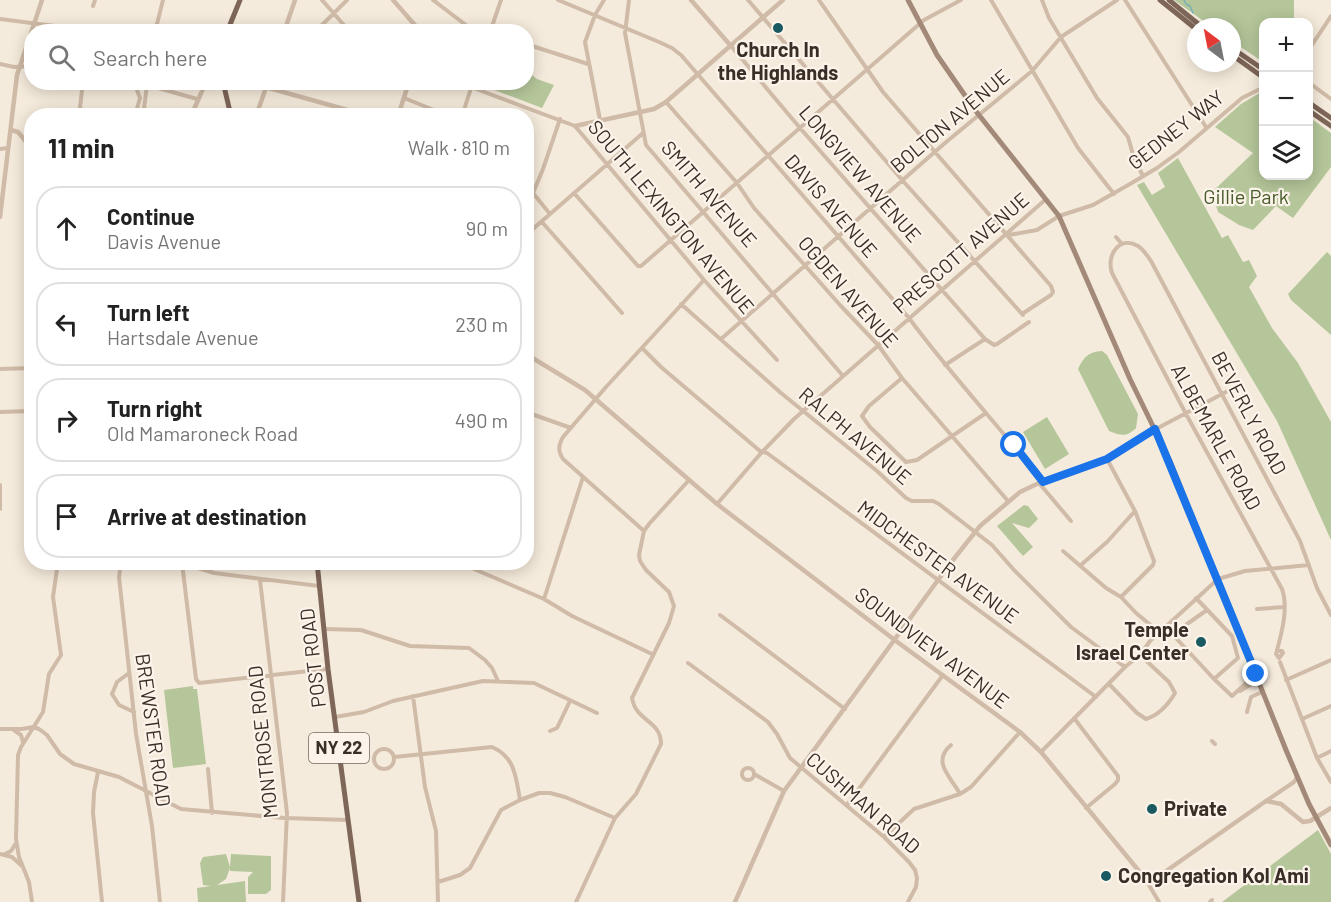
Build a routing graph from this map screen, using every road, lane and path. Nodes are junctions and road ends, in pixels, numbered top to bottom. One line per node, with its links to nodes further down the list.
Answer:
1 (42, 0): 34 (street)
2 (95, 0): 26 (street)
3 (163, 0): 37 (street)
4 (240, 0): 38 (main road)
5 (295, 0): 39 (street)
6 (322, 0): 27 (street)
7 (347, 0): 27 (street)
8 (393, 0): 42 (street)
9 (433, 0): 43 (street)
10 (501, 0): 44 (street)
11 (558, 0): 28 (street, DAVIS AVENUE)
12 (604, 0): 28 (street)
13 (629, 0): 45 (street, SMITH AVENUE)
14 (691, 0): 48 (street, LONGVIEW AVENUE)
15 (748, 0): 30 (street)
16 (783, 0): 30 (street)
17 (819, 0): 58 (street)
18 (908, 0): 35 (main road)
19 (961, 0): 35 (street)
20 (991, 0): 59 (street)
21 (1042, 0): 46 (street)
22 (1117, 0): 46 (street, BOLTON AVENUE)
23 (1125, 0): 104 (street)
24 (1160, 0): 33 (main road)
25 (1169, 0): 31 (main road)
26 (93, 6)
27 (334, 13): 40 (street); 41 (street)
28 (595, 15): 45 (street, DAVIS AVENUE); 54 (street)
29 (1331, 16): 47 (street)
30 (763, 17): 48 (street); 78 (street)
31 (1191, 18)
32 (0, 19): 34 (street)
33 (1187, 22)
34 (34, 23): 36 (street)
35 (920, 23): 58 (street); 97 (main road)
36 (42, 24)
37 (157, 24)
38 (230, 24)
39 (287, 24)
40 (323, 24)
41 (343, 24)
42 (414, 24)
43 (464, 24)
44 (492, 24)
45 (625, 28): 60 (street, DAVIS AVENUE); 95 (street, SMITH AVENUE)
46 (1061, 37): 59 (street, BOLTON AVENUE); 113 (street)
47 (1313, 43)
48 (731, 46): 60 (street); 103 (street, LONGVIEW AVENUE)
49 (534, 47): 54 (street)
50 (24, 52): 55 (street)
51 (1241, 54): 57 (main road)
52 (1241, 62): 61 (main road)
53 (0, 64): 55 (street)
54 (588, 64): 100 (street)
55 (19, 66): 56 (street); 105 (street)
56 (24, 66)
57 (1259, 67)
58 (867, 69): 78 (street); 110 (street)
59 (1032, 71): 97 (street, BOLTON AVENUE); 119 (street)
60 (699, 74): 81 (street); 111 (street, DAVIS AVENUE)
61 (1259, 75)
62 (1313, 86): 79 (street)
63 (1259, 89): 104 (street, GEDNEY WAY)
64 (82, 90): 83 (street)
65 (137, 90): 80 (street)
66 (144, 90): 80 (street)
67 (146, 90): 85 (street)
68 (167, 90): 77 (street)
69 (202, 90): 77 (street)
70 (225, 90): 87 (main road)
71 (266, 90): 88 (street)
72 (283, 90): 89 (street)
73 (406, 90): 76 (street)
74 (470, 90): 92 (street)
75 (485, 90): 93 (street, SOUTH LEXINGTON AVENUE)
76 (404, 98): 90 (street); 91 (street)
77 (197, 99): 86 (street)
78 (834, 99): 103 (street); 114 (street)
79 (1331, 99)
80 (140, 100): 84 (street)
81 (666, 102): 95 (street); 115 (street, OGDEN AVENUE)
82 (1313, 105): 98 (main road)
83 (80, 108)
84 (138, 108)
85 (144, 108)
86 (194, 108)
87 (229, 108)
88 (261, 108)
89 (343, 108)
90 (401, 108)
91 (429, 108)
92 (465, 108)
93 (532, 108)
94 (534, 109): 99 (street, SOUTH LEXINGTON AVENUE)
95 (640, 112): 100 (street); 106 (street, SMITH AVENUE)
96 (1313, 113): 102 (main road)
97 (979, 115): 110 (street, BOLTON AVENUE); 120 (main road)
98 (1331, 118)
99 (560, 119): 101 (street, SOUTH LEXINGTON AVENUE); 116 (street)
100 (600, 120): 101 (street)
101 (575, 126): 112 (street, SOUTH LEXINGTON AVENUE)
102 (1331, 126)
103 (800, 128): 111 (street); 121 (street, LONGVIEW AVENUE)
104 (1206, 128): 113 (street, GEDNEY WAY)
105 (11, 130): 107 (street); 108 (street)
106 (644, 133): 112 (street); 122 (street, SMITH AVENUE)
107 (24, 139)
108 (9, 148): 109 (street); 125 (street)
109 (0, 149)
110 (935, 153): 114 (street, BOLTON AVENUE); 128 (street)
111 (767, 156): 115 (street); 129 (street, DAVIS AVENUE)
112 (607, 165): 117 (street); 131 (street, SOUTH LEXINGTON AVENUE)
113 (1143, 176): 119 (street, GEDNEY WAY)
114 (903, 181): 121 (street, BOLTON AVENUE); 133 (street)
115 (737, 183): 122 (street); 134 (street, OGDEN AVENUE)
116 (534, 191)
117 (574, 193): 123 (street); 131 (street)
118 (534, 194): 123 (street)
119 (1114, 194): 124 (street, GEDNEY WAY)
120 (1045, 200): 124 (main road); 128 (street, PRESCOTT AVENUE)
121 (871, 208): 129 (street, BOLTON AVENUE); 136 (street, LONGVIEW AVENUE)
122 (704, 211): 131 (street); 137 (street, SMITH AVENUE)
123 (550, 214): 126 (street)
124 (1059, 216): 128 (street, GEDNEY WAY); 164 (main road)
125 (0, 217)
126 (542, 222): 127 (street); 139 (street)
127 (534, 228)
128 (1007, 234): 133 (street, PRESCOTT AVENUE); 133 (street)
129 (838, 237): 134 (street, BOLTON AVENUE); 140 (street, DAVIS AVENUE)
130 (1116, 237): 132 (street)
131 (672, 240): 135 (street, SOUTH LEXINGTON AVENUE)
132 (1122, 245): 155 (street, BEVERLY ROAD); 161 (street, ALBEMARLE ROAD)
133 (974, 261): 136 (street, PRESCOTT AVENUE)
134 (806, 265): 137 (street, BOLTON AVENUE); 145 (street, OGDEN AVENUE)
135 (704, 280): 138 (street); 141 (street, SOUTH LEXINGTON AVENUE)
136 (941, 290): 140 (street, PRESCOTT AVENUE); 144 (street, LONGVIEW AVENUE)
137 (773, 294): 141 (street, BOLTON AVENUE); 152 (street, SMITH AVENUE)
138 (681, 304): 143 (street, RALPH AVENUE); 146 (street)
139 (622, 313)
140 (909, 318): 145 (street, PRESCOTT AVENUE); 149 (street, DAVIS AVENUE)
141 (741, 322): 143 (street, BOLTON AVENUE); 148 (street, SOUTH LEXINGTON AVENUE)
142 (1029, 322): 144 (street)
143 (721, 339): 158 (street, RALPH AVENUE)
144 (985, 339): 149 (street)
145 (878, 345): 152 (street, PRESCOTT AVENUE); 153 (street, OGDEN AVENUE)
146 (642, 348): 156 (street); 166 (street, MIDCHESTER AVENUE)
147 (534, 359): 156 (street, SOUNDVIEW AVENUE)
148 (777, 360)
149 (945, 366): 160 (street, DAVIS AVENUE)
150 (24, 368): 151 (street)
151 (0, 369)
152 (843, 376): 158 (street, PRESCOTT AVENUE)
153 (902, 378): 165 (street, OGDEN AVENUE); 165 (street)
154 (1241, 384): 155 (street)
155 (1221, 394): 161 (street); 180 (street, BEVERLY ROAD)
156 (596, 399): 163 (street); 169 (street, SOUNDVIEW AVENUE)
157 (24, 411): 159 (street)
158 (802, 411): 166 (street, PRESCOTT AVENUE); 178 (street, RALPH AVENUE)
159 (0, 412)
160 (986, 413): 165 (street); 170 (street, DAVIS AVENUE)
161 (1186, 414): 164 (street); 182 (street, ALBEMARLE ROAD)
162 (534, 415): 163 (street)
163 (571, 428): 168 (street)
164 (1155, 429): 167 (street); 189 (main road)
165 (952, 437): 172 (street, OGDEN AVENUE)
166 (762, 452): 173 (street, PRESCOTT AVENUE); 191 (street, MIDCHESTER AVENUE)
167 (1107, 459): 170 (street); 175 (street)
168 (583, 477): 177 (street); 195 (street)
169 (690, 479): 173 (street, SOUNDVIEW AVENUE); 177 (street)
170 (1041, 483): 172 (street); 176 (street, DAVIS AVENUE)
171 (0, 485): 174 (street)
172 (1008, 501): 178 (street)
173 (717, 504): 205 (street, SOUNDVIEW AVENUE)
174 (0, 509)
175 (1135, 511): 181 (street); 193 (street)
176 (1071, 521)
177 (644, 531): 207 (street)
178 (975, 532): 191 (street); 212 (street, RALPH AVENUE)
179 (1063, 551): 181 (street)
180 (1309, 565): 182 (street); 200 (street, BEVERLY ROAD)
181 (1081, 566): 193 (street)
182 (1270, 569): 189 (street); 196 (street, ALBEMARLE ROAD)
183 (57, 570): 234 (street)
184 (120, 570): 214 (street, BREWSTER ROAD)
185 (183, 570): 216 (street)
186 (204, 570): 190 (street)
187 (318, 570): 192 (main road, NY 22)
188 (476, 570): 195 (street)
189 (1218, 579): 194 (street); 217 (main road)
190 (260, 580): 192 (street); 216 (street, MONTROSE ROAD)
191 (938, 580): 205 (street); 224 (street, MIDCHESTER AVENUE)
192 (320, 587): 202 (main road, POST ROAD / NY 22)
193 (1121, 597): 203 (street)
194 (1196, 598): 198 (street); 201 (street)
195 (544, 599): 207 (street)
196 (1284, 607): 197 (street); 206 (street, ALBEMARLE ROAD)
197 (1257, 609)
198 (1207, 610): 204 (street); 218 (street)
199 (720, 615): 227 (street)
200 (1331, 615)
201 (1168, 625): 203 (street); 204 (street)
202 (324, 629): 213 (main road, POST ROAD / NY 22); 220 (street)
203 (1159, 632): 208 (street)
204 (1175, 637): 218 (street)
205 (896, 640): 215 (street, SOUNDVIEW AVENUE); 227 (street)
206 (1277, 651)
207 (652, 654): 262 (street)
208 (1140, 655): 212 (street); 221 (street)
209 (1331, 660): 219 (street)
210 (1280, 662): 219 (street)
211 (688, 663): 246 (street, CUSHMAN ROAD)
212 (1125, 667): 221 (street)
213 (328, 669): 216 (street); 231 (main road, POST ROAD / NY 22)
214 (129, 673): 229 (street, BREWSTER ROAD); 229 (street)
215 (943, 675): 238 (street, SOUNDVIEW AVENUE); 257 (street)
216 (271, 676): 261 (street, MONTROSE ROAD)
217 (1257, 677): 218 (street); 222 (main road)
218 (1214, 679)
219 (1286, 680): 233 (street)
220 (498, 681): 223 (street); 225 (street)
221 (1109, 684): 224 (street)
222 (1263, 692): 228 (street); 250 (main road)
223 (413, 696): 231 (street); 243 (street)
224 (1096, 697): 232 (street)
225 (570, 701): 230 (street); 237 (street)
226 (1331, 706): 233 (street)
227 (845, 709): 246 (street)
228 (1247, 712)
229 (134, 713): 253 (street, BREWSTER ROAD)
230 (597, 713)
231 (335, 717): 264 (main road, POST ROAD / NY 22)
232 (1074, 718): 242 (street); 258 (street)
233 (1302, 719): 245 (street)
234 (33, 727): 236 (street); 239 (street); 248 (street)
235 (0, 729): 236 (street)
236 (11, 730): 239 (street)
237 (550, 731)
238 (1020, 732): 242 (street, SOUNDVIEW AVENUE); 254 (street)
239 (22, 745): 267 (street)
240 (951, 745): 254 (street)
241 (1331, 751): 245 (street)
242 (1041, 752): 258 (street, SOUNDVIEW AVENUE)
243 (420, 754): 244 (street); 255 (street); 271 (street)
244 (394, 757): 244 (street)
245 (1317, 758): 251 (street)
246 (801, 768): 252 (street); 257 (street, CUSHMAN ROAD)
247 (208, 770): 260 (street)
248 (98, 772): 253 (street); 273 (street)
249 (754, 774): 252 (street)
250 (1297, 777): 256 (street); 263 (main road)
251 (1331, 782)
252 (784, 791): 279 (street)
253 (146, 792): 260 (street); 274 (street, BREWSTER ROAD)
254 (960, 794): 265 (street)
255 (520, 800): 262 (street); 271 (street)
256 (1266, 801): 263 (street); 270 (street)
257 (847, 805): 265 (street, CUSHMAN ROAD)
258 (1086, 808): 270 (street, SOUNDVIEW AVENUE)
259 (1331, 808): 263 (street)
260 (212, 813): 261 (street)
261 (287, 817): 264 (street); 275 (street, MONTROSE ROAD)
262 (615, 818): 278 (street)
263 (1317, 818): 266 (main road)
264 (348, 820): 276 (main road, POST ROAD / NY 22)
265 (884, 837): 280 (street, CUSHMAN ROAD)
266 (1330, 841)
267 (16, 842): 268 (street); 269 (street)
268 (2, 854): 269 (street)
269 (25, 869): 272 (street)
270 (1145, 879): 281 (street)
271 (438, 882): 277 (street)
272 (32, 902)
273 (102, 902)
274 (160, 902)
275 (283, 902)
276 (359, 902)
277 (438, 902)
278 (576, 902)
279 (735, 902)
280 (908, 902)
281 (1159, 902)

